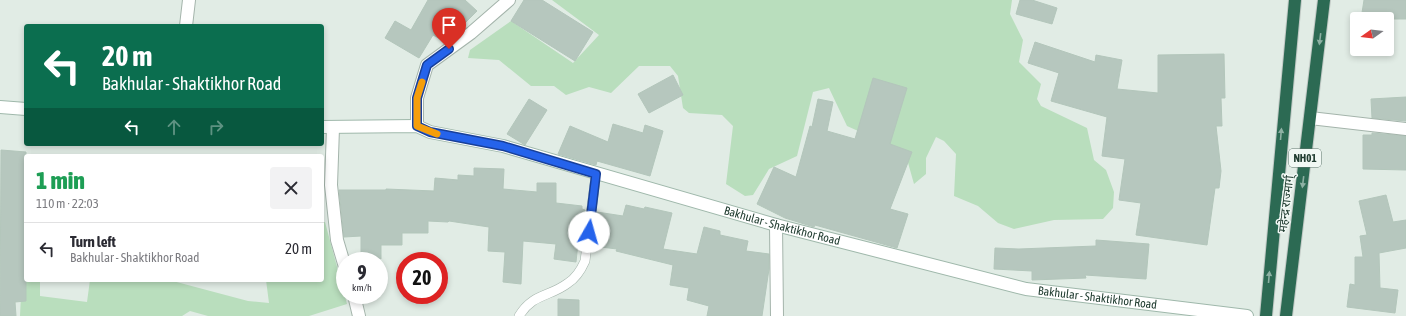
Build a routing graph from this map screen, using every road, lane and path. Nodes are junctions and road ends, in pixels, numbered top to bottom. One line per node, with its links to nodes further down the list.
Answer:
1 (189, 0): 5 (street)
2 (509, 0): 9 (street)
3 (1295, 0): 20 (highway, महेन्द्र राज्मार्ग् / NH01, one-way to 3)
4 (1324, 0): 8 (highway, महेन्द्र राज्मार्ग् / NH01, one-way to 8)
5 (186, 24)
6 (0, 107): 7 (street)
7 (24, 109)
8 (1310, 118): 11 (street); 21 (highway, महेन्द्र राज्मार्ग् / NH01, one-way to 21)
9 (417, 126): 10 (street, Bakhular - Shaktikhor Road); 12 (street, Bakhular - Shaktikhor Road)
10 (327, 127): 14 (street)
11 (1406, 129)
12 (596, 174): 13 (street, Bakhular - Shaktikhor Road); 17 (lane)
13 (776, 225): 18 (street); 19 (street, Bakhular - Shaktikhor Road)
14 (340, 252)
15 (356, 304): 16 (street)
16 (359, 316)
17 (519, 316)
18 (777, 316)
19 (1246, 316)
20 (1266, 316)
21 (1286, 316)

